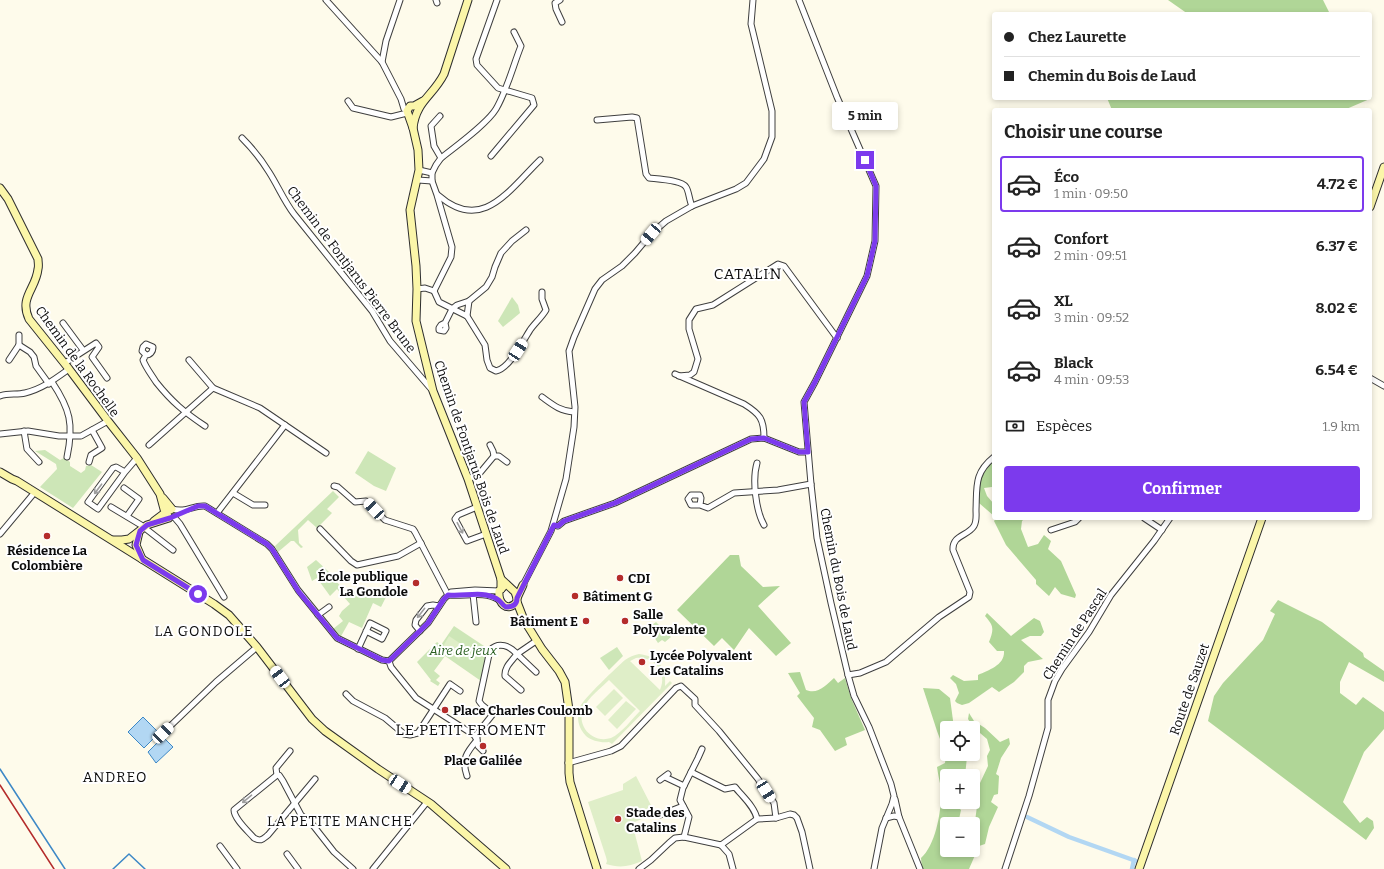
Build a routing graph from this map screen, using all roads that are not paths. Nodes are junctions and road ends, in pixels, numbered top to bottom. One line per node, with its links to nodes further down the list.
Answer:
1 (326, 0): 10 (street)
2 (400, 0): 10 (street)
3 (468, 0): 13 (street)
4 (497, 0): 11 (street)
5 (560, 0): 8 (street)
6 (753, 0): 28 (street)
7 (799, 0): 39 (street, Chemin du Bois de Laud)
8 (562, 22)
9 (514, 32): 11 (street)
10 (382, 62): 13 (street)
11 (504, 91): 17 (street); 18 (street)
12 (348, 102): 13 (street)
13 (411, 111): 21 (street, Chemin de Fontjarus Bois de Laud)
14 (440, 116): 18 (street)
15 (597, 120): 28 (street)
16 (242, 138): 52 (street, Chemin de Fontjarus Pierre Brune)
17 (491, 156)
18 (441, 158): 22 (street)
19 (540, 160): 26 (street)
20 (1384, 167): 27 (street)
21 (419, 170): 22 (street); 23 (street, Chemin de Fontjarus Bois de Laud)
22 (432, 172): 24 (street)
23 (418, 180): 24 (street); 30 (street, Chemin de Fontjarus Bois de Laud)
24 (432, 181): 26 (street)
25 (0, 188): 46 (street, Chemin de la Rochelle)
26 (437, 195): 31 (street)
27 (1372, 201)
28 (692, 206): 55 (street)
29 (526, 230): 33 (street)
30 (418, 289): 31 (street); 52 (street, Chemin de Fontjarus Bois de Laud)
31 (434, 291): 34 (street)
32 (542, 292): 35 (street)
33 (469, 301): 34 (street); 35 (street)
34 (452, 309): 35 (street); 37 (street)
35 (467, 316)
36 (63, 323): 42 (street)
37 (445, 323)
38 (19, 335): 40 (street)
39 (837, 338): 64 (street); 67 (street, Chemin du Bois de Laud)
40 (20, 345): 44 (street); 49 (street)
41 (150, 345): 56 (street)
42 (84, 349): 43 (street); 43 (street); 46 (street)
43 (92, 357): 47 (street)
44 (9, 360)
45 (189, 360): 51 (street)
46 (67, 366): 49 (street); 57 (street, Chemin de la Rochelle)
47 (107, 378)
48 (1372, 379): 50 (street)
49 (50, 383): 53 (street); 63 (street)
50 (1384, 386)
51 (213, 388): 56 (street); 58 (street)
52 (433, 391): 80 (street, Chemin de Fontjarus Bois de Laud)
53 (0, 396)
54 (542, 397): 55 (street)
55 (574, 412): 97 (street)
56 (185, 413): 59 (street); 65 (street)
57 (108, 422): 60 (street); 71 (street, Chemin de la Rochelle)
58 (285, 425): 68 (street); 87 (street)
59 (205, 426)
60 (92, 430): 63 (street); 74 (street)
61 (24, 431): 62 (street); 63 (street); 73 (street)
62 (0, 434)
63 (71, 436): 70 (street)
64 (764, 438): 67 (street); 103 (street)
65 (149, 445)
66 (490, 445): 69 (street)
67 (808, 452): 82 (street, Chemin du Bois de Laud)
68 (326, 453)
69 (494, 456): 75 (street); 80 (street)
70 (67, 457)
71 (137, 458): 79 (street); 94 (street, Chemin de la Rochelle)
72 (992, 459): 143 (street)
73 (39, 462)
74 (89, 462)
75 (507, 462)
76 (757, 463): 85 (street)
77 (0, 468): 81 (street)
78 (0, 472): 81 (street)
79 (125, 472): 79 (street, one-way to 79)
80 (468, 479): 90 (street, Chemin de Fontjarus Bois de Laud)
81 (17, 481): 86 (street)
82 (811, 484): 85 (street); 143 (street, Chemin du Bois de Laud)
83 (334, 486): 116 (street)
84 (124, 488): 96 (street)
85 (756, 491): 88 (street); 107 (street)
86 (35, 492): 112 (street); 115 (street)
87 (233, 493): 89 (street); 93 (street)
88 (700, 505)
89 (265, 506)
90 (477, 507): 113 (street, Chemin de Fontjarus Bois de Laud); 113 (street, one-way to 113)
91 (111, 508): 96 (street)
92 (188, 510): 93 (street); 94 (street); 95 (street)
93 (217, 513): 132 (street)
94 (170, 514): 95 (street); 104 (street, Chemin de la Rochelle); 108 (street)
95 (180, 514): 104 (street)
96 (127, 516): 108 (street)
97 (556, 518): 103 (street); 106 (street)
98 (1069, 520): 105 (street)
99 (1077, 520): 105 (street)
100 (1147, 520): 111 (street)
101 (1169, 520): 111 (street, Chemin de Pascal)
102 (1261, 520): 187 (street, Route de Sauzet)
103 (564, 521): 106 (street)
104 (180, 524): 126 (street, Chemin de la Rochelle)
105 (1071, 524): 110 (street)
106 (554, 525): 122 (street)
107 (764, 525)
108 (141, 529): 114 (street); 117 (street); 119 (street)
109 (320, 529): 116 (street)
110 (1051, 530)
111 (1162, 530): 186 (street, Chemin de Pascal)
112 (0, 534)
113 (486, 534): 121 (street, Chemin de Fontjarus Bois de Laud)
114 (129, 539): 115 (street); 118 (street)
115 (113, 540): 118 (street)
116 (421, 543): 125 (street)
117 (136, 545): 118 (street); 120 (street)
118 (127, 550): 120 (street)
119 (174, 550)
120 (144, 561): 138 (street)
121 (501, 579): 123 (street); 123 (street)
122 (523, 585): 123 (street); 128 (street)
123 (502, 589): 125 (street); 127 (street); 128 (street)
124 (473, 594): 125 (street); 127 (street); 134 (street)
125 (448, 595): 129 (street)
126 (224, 597)
127 (499, 600): 131 (street)
128 (517, 600): 131 (street); 133 (street)
129 (439, 606): 136 (street); 136 (street, one-way to 136)
130 (329, 607): 132 (street)
131 (509, 607): 133 (street)
132 (318, 615): 139 (street)
133 (524, 620): 137 (street)
134 (476, 622)
135 (366, 631): 139 (street)
136 (420, 631): 141 (street)
137 (536, 641): 140 (street); 153 (street)
138 (257, 647): 148 (street); 161 (street)
139 (358, 648): 141 (street)
140 (517, 654): 142 (street); 144 (street); 149 (street)
141 (389, 661): 147 (street)
142 (536, 672)
143 (848, 675): 160 (street, Chemin du Bois de Laud)
144 (521, 690)
145 (460, 691): 147 (street)
146 (346, 694): 147 (street)
147 (433, 708): 149 (street)
148 (163, 733)
149 (478, 740): 152 (street); 156 (street)
150 (702, 749): 154 (street)
151 (290, 751): 155 (street)
152 (483, 751)
153 (568, 763): 166 (street); 170 (street)
154 (691, 772): 159 (street); 168 (street)
155 (277, 775): 162 (street); 162 (street, one-way to 162)
156 (467, 776)
157 (665, 777): 159 (street)
158 (314, 779): 162 (street)
159 (684, 786): 163 (street)
160 (894, 796): 165 (street, Chemin du Bois de Laud); 167 (street)
161 (427, 802): 174 (street); 178 (street)
162 (295, 803): 177 (street)
163 (683, 806): 164 (street); 169 (street)
164 (660, 815)
165 (899, 817): 167 (street); 185 (street, Chemin du Bois de Laud)
166 (776, 818): 168 (street); 183 (street)
167 (886, 818): 184 (street)
168 (757, 819): 171 (street)
169 (684, 837): 171 (street); 181 (street)
170 (589, 843): 179 (street); 180 (street)
171 (721, 845): 182 (street)
172 (220, 846): 175 (street)
173 (287, 854): 176 (street)
174 (376, 868)
175 (237, 869)
176 (298, 869)
177 (352, 869)
178 (506, 869)
179 (597, 869)
180 (600, 869)
181 (639, 869)
182 (733, 869)
183 (810, 869)
184 (874, 869)
185 (920, 869)
186 (1005, 869)
187 (1140, 869)

